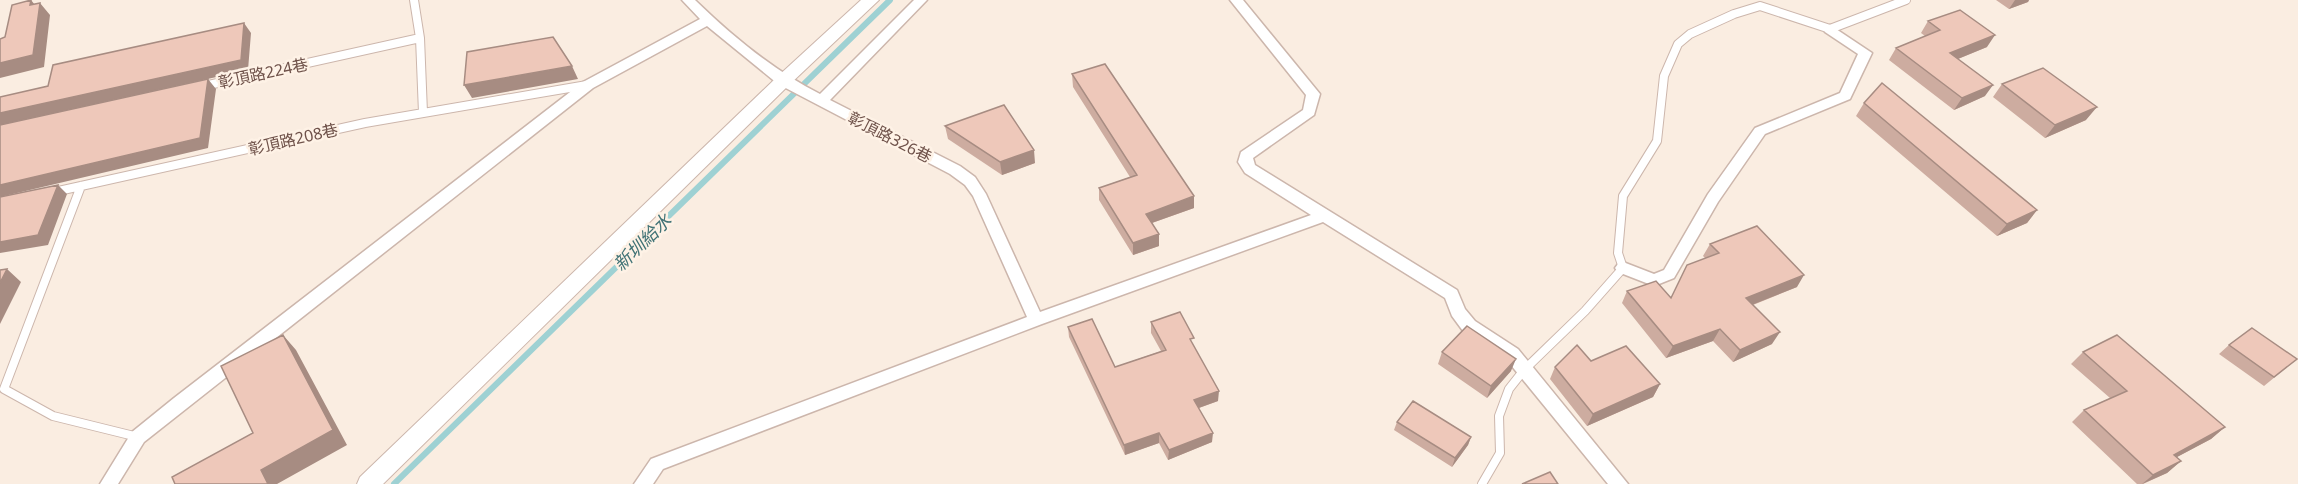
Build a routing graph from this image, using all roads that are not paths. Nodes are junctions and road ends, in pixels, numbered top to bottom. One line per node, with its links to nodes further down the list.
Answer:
1 (414, 0): 9 (lane)
2 (688, 0): 7 (street, 彰頂路326巷)
3 (921, 0): 13 (street)
4 (1236, 0): 17 (street)
5 (1906, 0): 8 (lane)
6 (868, 1): 10 (street)
7 (708, 20): 10 (street, 彰頂路326巷); 11 (street)
8 (1830, 29): 18 (street); 18 (lane)
9 (420, 38): 12 (lane, 彰頂路224巷); 14 (lane)
10 (787, 83): 13 (street, 彰頂路326巷); 23 (street)
11 (588, 85): 14 (lane, 彰頂路208巷); 21 (street)
12 (198, 87)
13 (820, 102): 19 (street, 彰頂路326巷)
14 (423, 113): 15 (lane, 彰頂路208巷)
15 (81, 186): 16 (lane, 彰頂路208巷); 21 (lane)
16 (46, 194)
17 (1324, 216): 19 (street); 20 (street)
18 (1623, 268): 20 (lane)
19 (1036, 320): 24 (street)
20 (1524, 370): 25 (lane); 26 (street)
21 (138, 437): 22 (street)
22 (109, 484)
23 (368, 484)
24 (643, 484)
25 (1482, 484)
26 (1620, 484)

